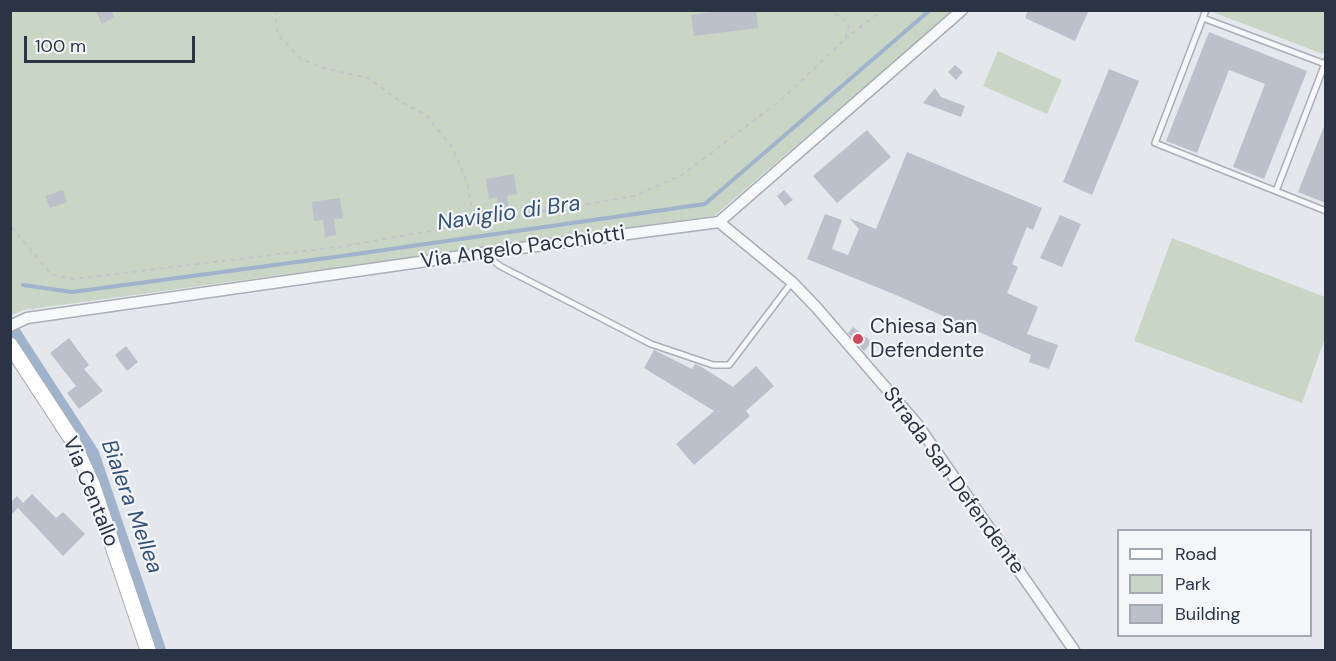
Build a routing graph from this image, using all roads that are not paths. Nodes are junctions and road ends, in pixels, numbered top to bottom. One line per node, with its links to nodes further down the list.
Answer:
1 (962, 10): 7 (street)
2 (1206, 10): 3 (lane)
3 (1203, 18): 4 (lane); 5 (lane)
4 (1325, 63): 5 (lane)
5 (1276, 191): 6 (lane)
6 (1326, 211)
7 (719, 222): 8 (street, Via Angelo Pacchiotti); 9 (street, Strada San Defendente)
8 (483, 253): 9 (lane); 10 (street, Via Angelo Pacchiotti)
9 (792, 282): 13 (street, Strada San Defendente)
10 (14, 324)
11 (10, 345): 12 (main road, Via Centallo)
12 (148, 651)
13 (1074, 651)

